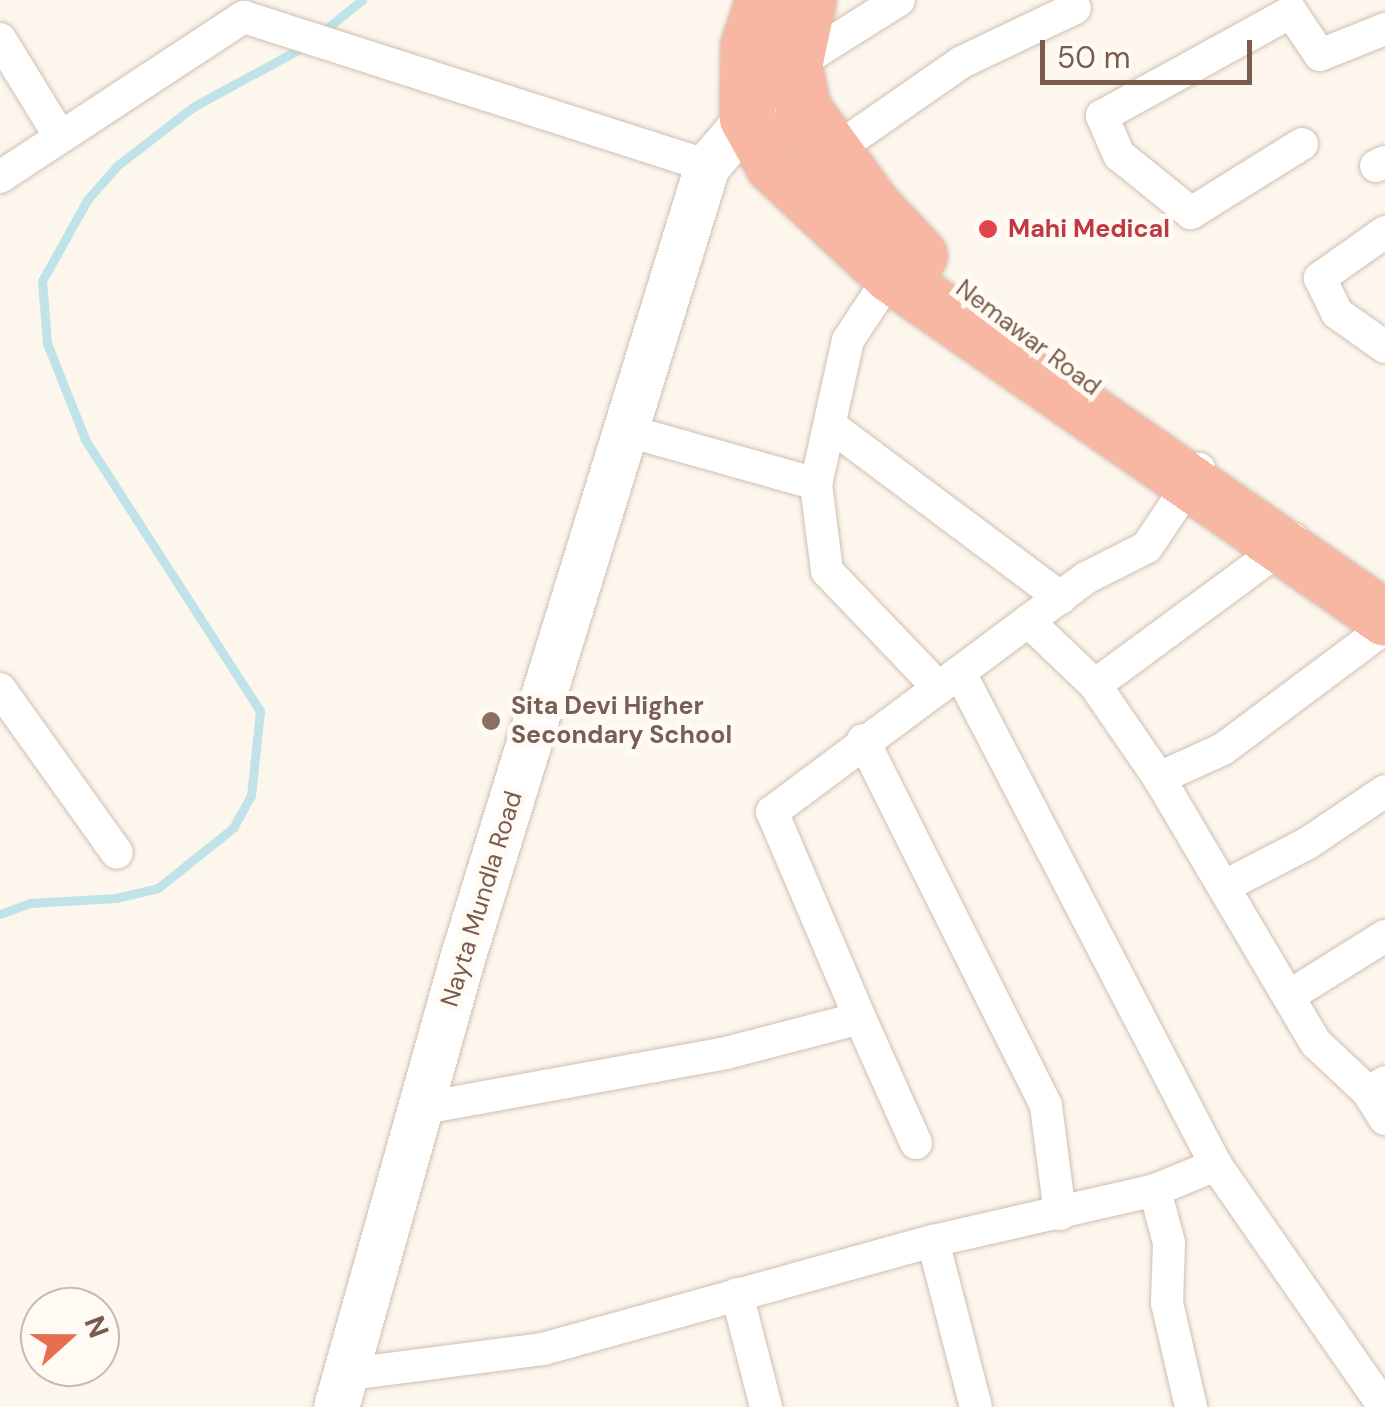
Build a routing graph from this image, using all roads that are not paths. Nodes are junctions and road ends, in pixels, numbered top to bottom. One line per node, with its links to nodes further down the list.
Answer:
1 (764, 0): 9 (highway)
2 (808, 0): 8 (highway, Nemawar Road)
3 (898, 0): 8 (street)
4 (1300, 6): 6 (street); 11 (street)
5 (1076, 8): 12 (street)
6 (1385, 29)
7 (0, 40): 10 (street)
8 (794, 66): 9 (main road, Nayta Mundla Road); 12 (highway, Nemawar Road)
9 (747, 118): 13 (main road, Nayta Mundla Road); 16 (highway, Nemawar Road)
10 (59, 135): 13 (street); 14 (street)
11 (1302, 144)
12 (831, 152): 16 (highway, Nemawar Road)
13 (707, 166): 19 (main road, Nayta Mundla Road)
14 (0, 177)
15 (1385, 232): 17 (street)
16 (900, 261): 18 (street); 20 (highway, Nemawar Road)
17 (1385, 346)
18 (831, 426): 21 (street); 24 (street)
19 (628, 431): 21 (street); 40 (main road, Nayta Mundla Road)
20 (1196, 473): 22 (highway, Nemawar Road); 24 (street)
21 (816, 484): 28 (street)
22 (1292, 540): 23 (highway, Nemawar Road); 25 (highway, Nemawar Road); 29 (street)
23 (1385, 589)
24 (1061, 598): 26 (street)
25 (1385, 618)
26 (1028, 621): 28 (street); 29 (street)
27 (1385, 628): 32 (street)
28 (950, 682): 31 (street); 42 (street)
29 (1095, 685): 32 (street)
30 (0, 689): 34 (street)
31 (863, 740): 38 (street); 44 (street)
32 (1160, 778): 35 (street)
33 (1385, 790): 35 (street)
34 (117, 853)
35 (1225, 886): 37 (street)
36 (1385, 936): 37 (street)
37 (1289, 996): 39 (street)
38 (860, 1018): 40 (street); 41 (street)
39 (1379, 1098)
40 (419, 1109): 47 (main road, Nayta Mundla Road)
41 (916, 1143)
42 (1216, 1164): 43 (street); 51 (street)
43 (1155, 1190): 44 (street); 50 (street)
44 (1060, 1214): 45 (street)
45 (933, 1240): 46 (street); 49 (street)
46 (737, 1294): 47 (street); 48 (street)
47 (339, 1391)
48 (766, 1407)
49 (976, 1407)
50 (1190, 1407)
51 (1384, 1407)

